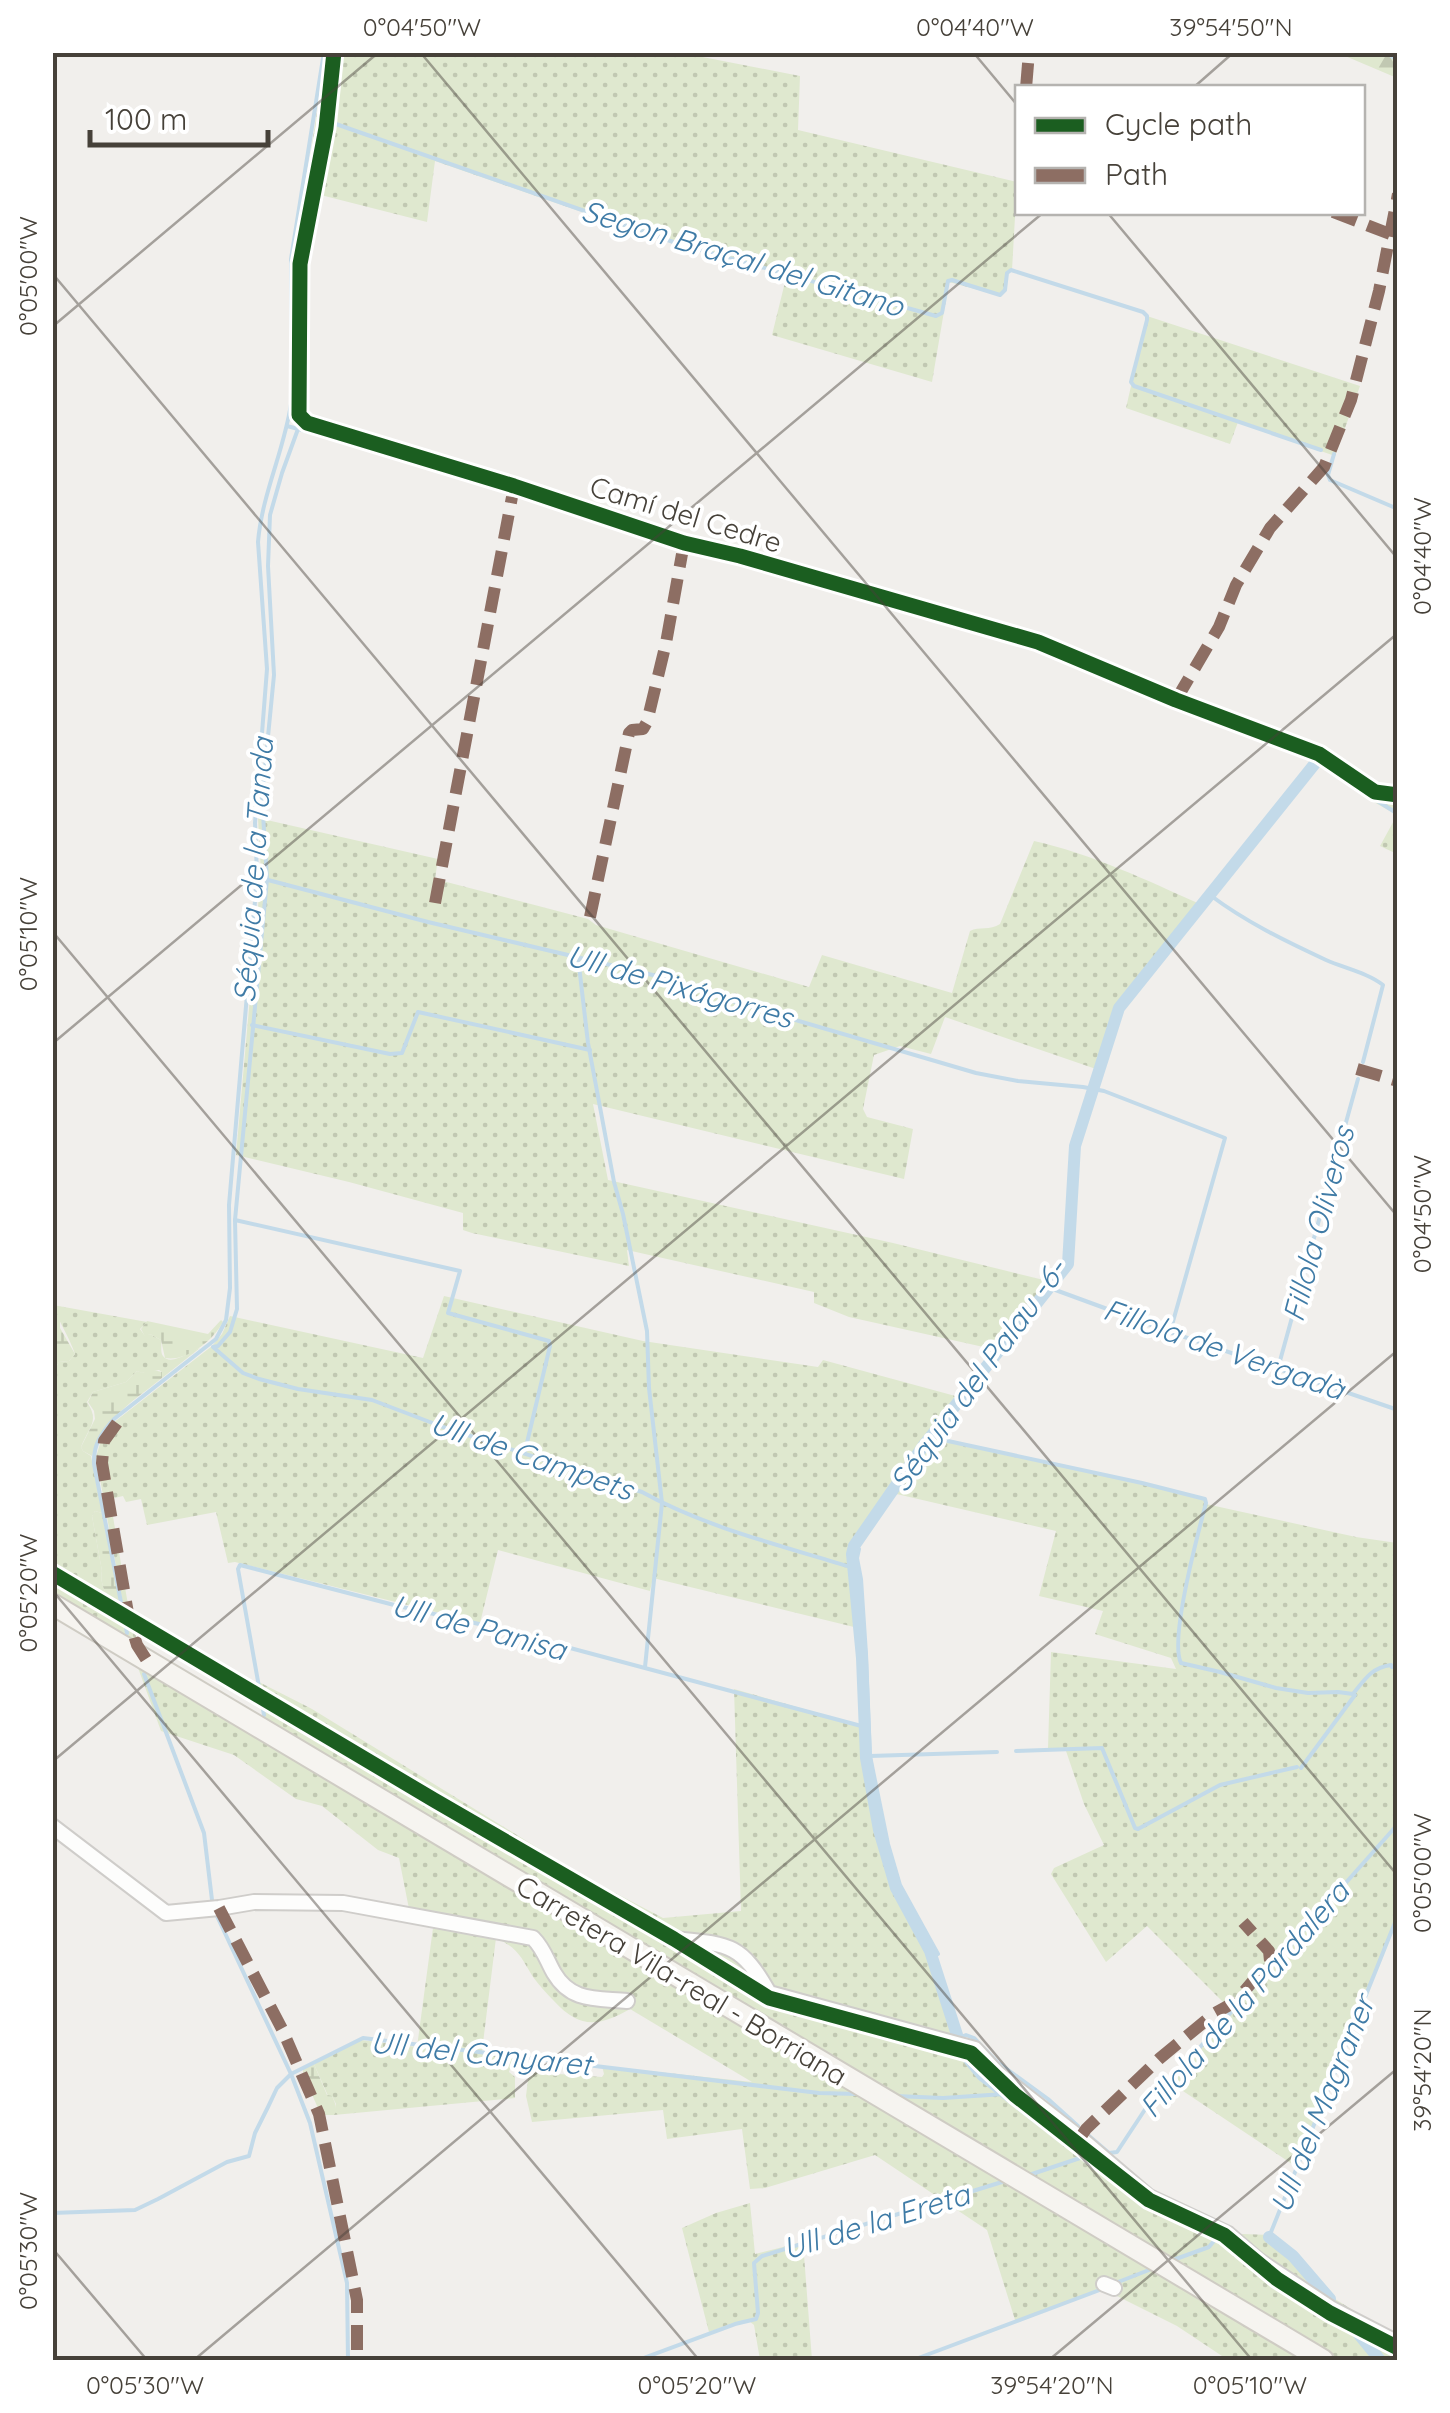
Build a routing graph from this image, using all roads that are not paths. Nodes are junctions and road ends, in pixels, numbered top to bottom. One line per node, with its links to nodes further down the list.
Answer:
1 (334, 52): 2 (street, Camí del Cedre)
2 (1398, 795)
3 (52, 1604): 8 (main road, Carretera Vila-real - Borriana)
4 (52, 1826): 6 (street)
5 (674, 1939): 7 (street)
6 (626, 2001)
7 (1398, 2343)
8 (1318, 2359)

